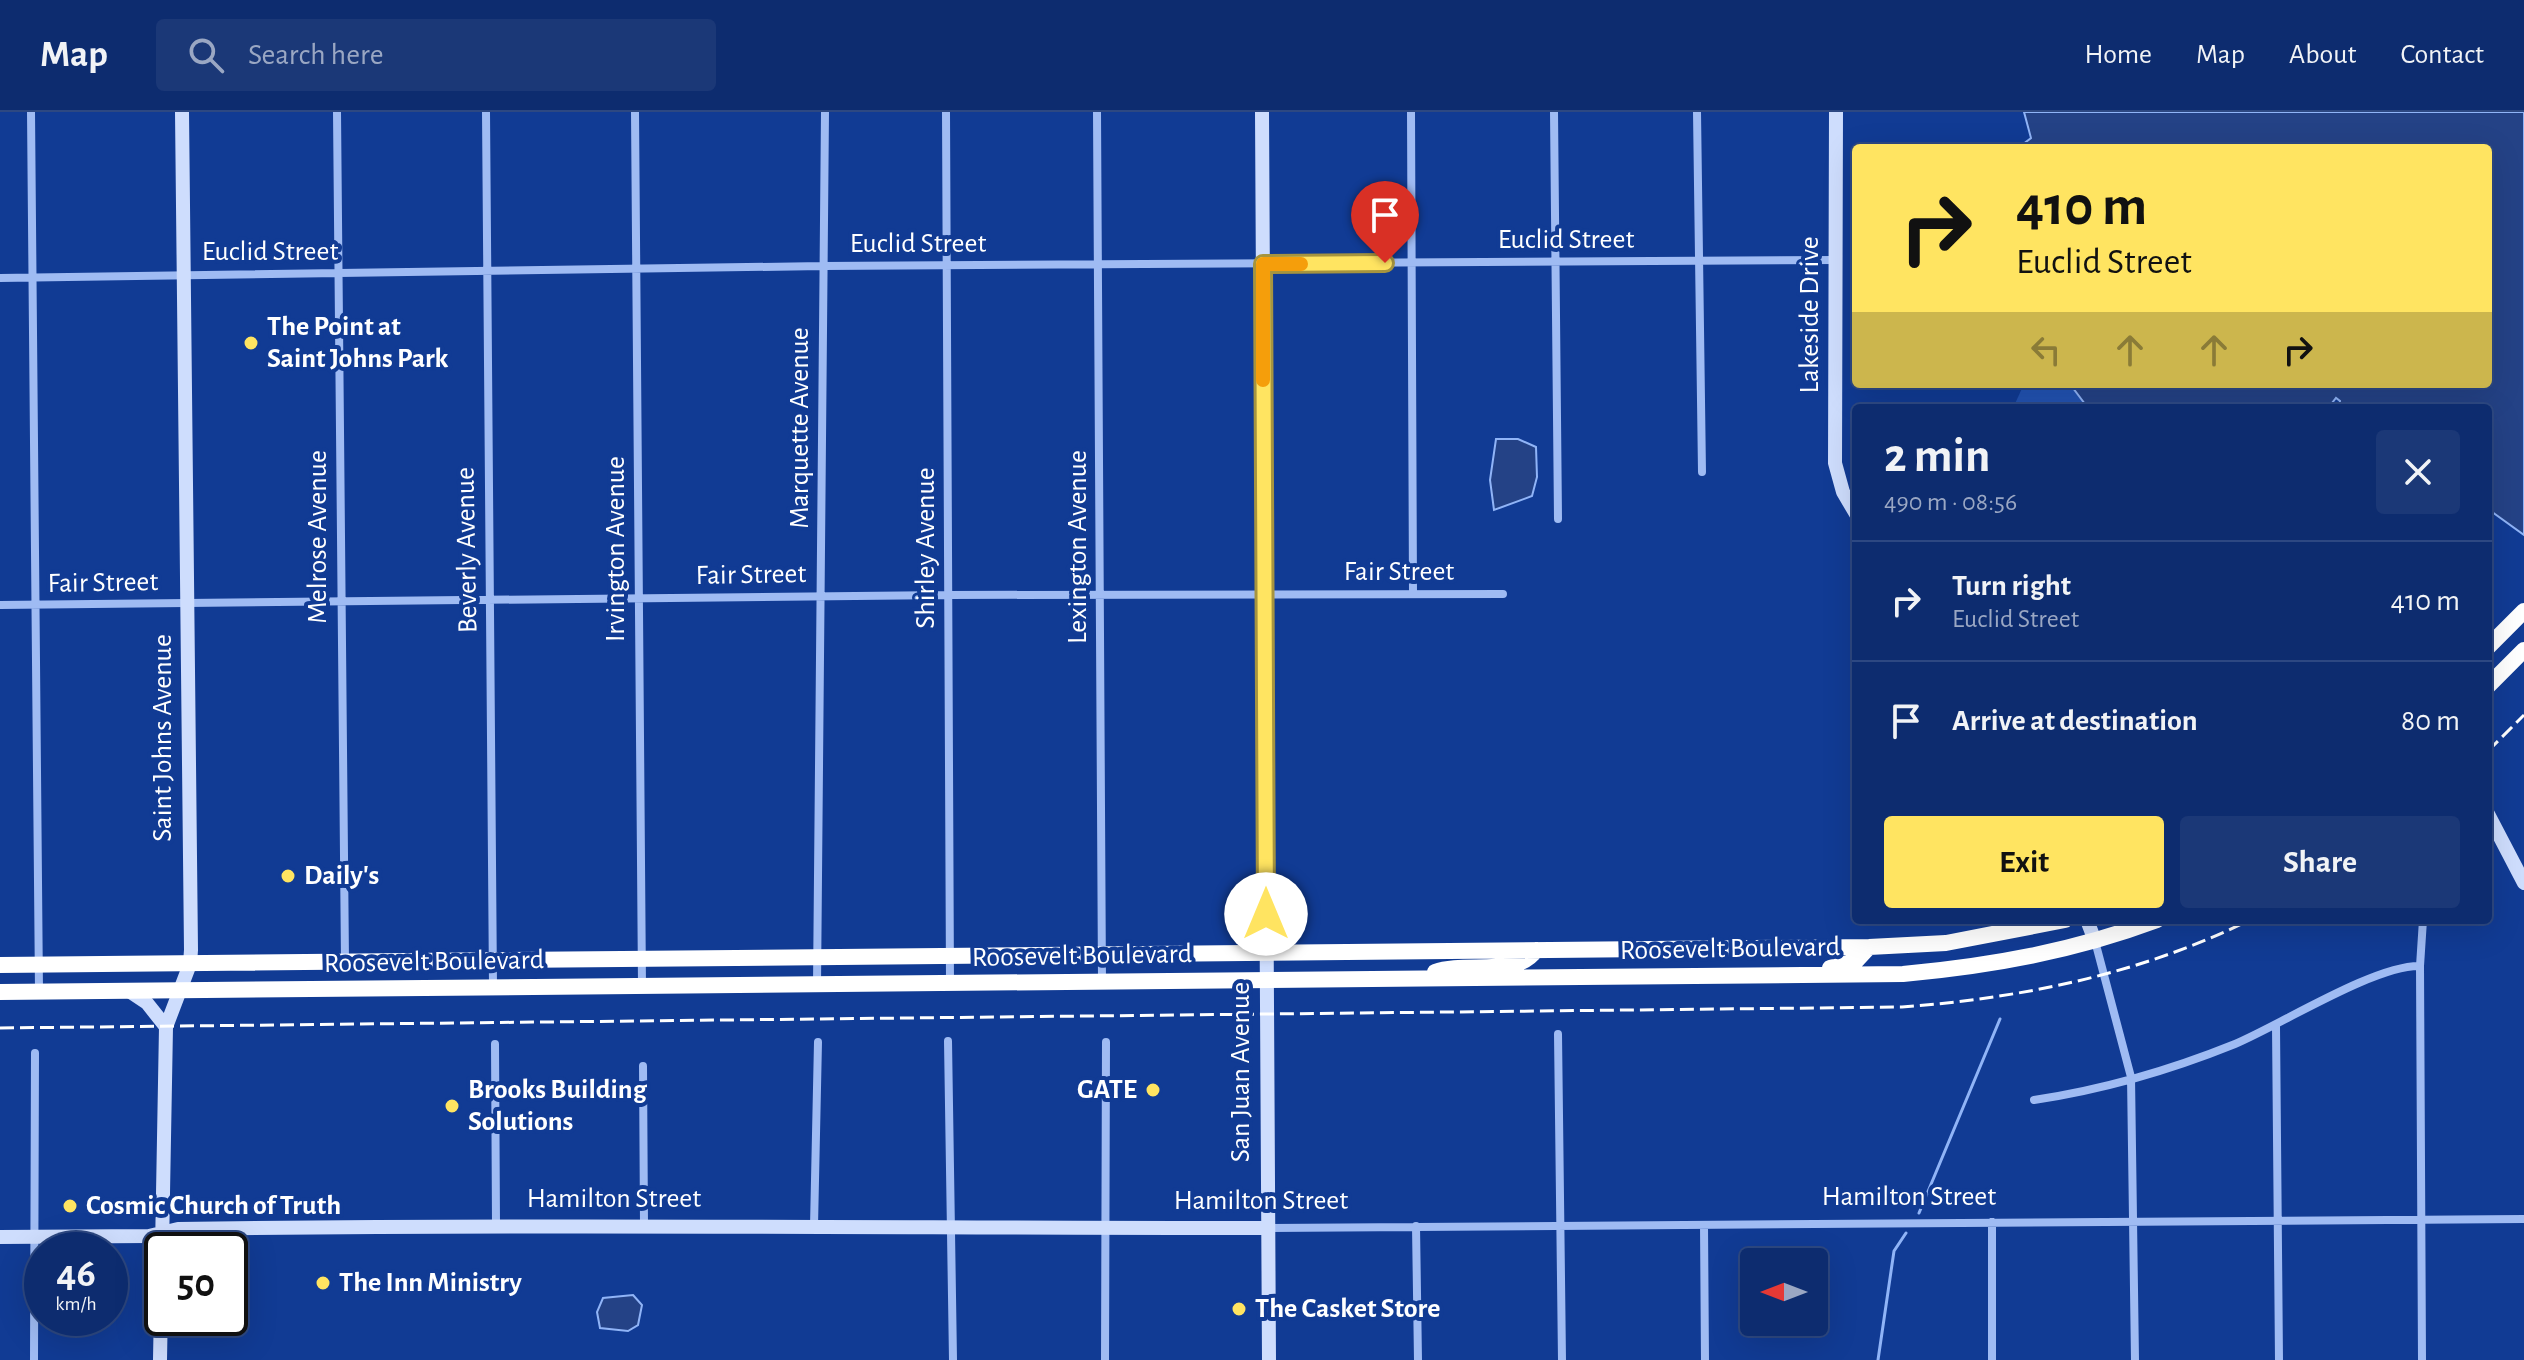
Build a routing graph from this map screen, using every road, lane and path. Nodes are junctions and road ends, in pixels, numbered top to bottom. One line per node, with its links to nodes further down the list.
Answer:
1 (31, 112): 26 (street)
2 (182, 112): 24 (street, Saint Johns Avenue)
3 (337, 112): 25 (street, Melrose Avenue)
4 (486, 112): 23 (street, Beverly Avenue)
5 (635, 112): 22 (street, Irvington Avenue)
6 (825, 112): 20 (street, Marquette Avenue)
7 (946, 112): 21 (street, Shirley Avenue)
8 (1097, 112): 18 (street, Lexington Avenue)
9 (1262, 112): 19 (street, San Juan Avenue)
10 (1411, 112): 17 (street)
11 (1554, 112): 16 (street)
12 (1697, 112): 15 (street)
13 (1836, 112): 14 (street, Lakeside Drive)
14 (1836, 260): 15 (street, Euclid Street); 29 (street, Lakeside Drive)
15 (1698, 261): 16 (street, Euclid Street); 28 (street)
16 (1554, 262): 17 (street, Euclid Street); 30 (street)
17 (1411, 263): 19 (street, Euclid Street); 32 (street)
18 (1098, 264): 19 (street, Euclid Street); 21 (street, Euclid Street); 35 (street, Lexington Avenue)
19 (1263, 264): 31 (street, San Juan Avenue)
20 (823, 266): 21 (street, Euclid Street); 22 (street, Euclid Street); 36 (street, Marquette Avenue)
21 (947, 266): 34 (street, Shirley Avenue)
22 (636, 269): 23 (street, Euclid Street); 37 (street, Irvington Avenue)
23 (487, 271): 25 (street, Euclid Street); 38 (street, Beverly Avenue)
24 (186, 274): 25 (street, Euclid Street); 26 (street, Euclid Street); 40 (street, Saint Johns Avenue)
25 (338, 274): 39 (street, Melrose Avenue)
26 (32, 276): 27 (street, Euclid Street); 42 (street)
27 (0, 278)
28 (1702, 472)
29 (1852, 507)
30 (1558, 519)
31 (1265, 594): 32 (street, Fair Street); 35 (street, Fair Street); 56 (street, San Juan Avenue)
32 (1413, 594): 33 (street, Fair Street)
33 (1503, 594)
34 (948, 595): 35 (street, Fair Street); 36 (street, Fair Street); 58 (street, Shirley Avenue)
35 (1100, 595): 57 (street, Lexington Avenue)
36 (821, 596): 37 (street, Fair Street); 59 (street, Marquette Avenue)
37 (639, 599): 38 (street, Fair Street); 60 (street, Irvington Avenue)
38 (490, 600): 39 (street, Fair Street); 61 (street, Beverly Avenue)
39 (340, 601): 40 (street, Fair Street); 62 (street, Melrose Avenue)
40 (188, 603): 42 (street, Fair Street); 63 (street, Saint Johns Avenue)
41 (0, 605): 42 (street, Fair Street)
42 (35, 606): 65 (street)
43 (2524, 611): 44 (highway)
44 (2492, 643)
45 (2524, 650): 46 (highway)
46 (2492, 682)
47 (2492, 822): 48 (street)
48 (2524, 883)
49 (2044, 924): 54 (highway, Roosevelt Boulevard)
50 (2089, 924): 53 (street)
51 (2145, 924): 53 (highway, Roosevelt Boulevard)
52 (2423, 924): 66 (street)
53 (2095, 941): 68 (highway, Roosevelt Boulevard); 89 (street)
54 (1869, 947): 55 (highway, Roosevelt Boulevard); 67 (highway); 68 (highway)
55 (1536, 950): 56 (highway, Roosevelt Boulevard); 69 (highway)
56 (1267, 953): 57 (highway, Roosevelt Boulevard); 70 (street, San Juan Avenue)
57 (1103, 955): 58 (highway, Roosevelt Boulevard); 71 (street, Lexington Avenue)
58 (951, 956): 59 (highway, Roosevelt Boulevard); 72 (street, Shirley Avenue)
59 (817, 957): 60 (highway, Roosevelt Boulevard); 73 (street, Marquette Avenue)
60 (641, 960): 61 (highway, Roosevelt Boulevard); 74 (street, Irvington Avenue)
61 (493, 961): 62 (highway, Roosevelt Boulevard); 75 (street, Beverly Avenue)
62 (345, 962): 63 (highway, Roosevelt Boulevard)
63 (190, 964): 65 (highway, Roosevelt Boulevard); 77 (street, Saint Johns Avenue)
64 (0, 965): 65 (highway, Roosevelt Boulevard)
65 (39, 965): 79 (street)
66 (2420, 966): 80 (street); 91 (street)
67 (1808, 974): 68 (highway, Roosevelt Boulevard); 69 (highway, Roosevelt Boulevard)
68 (1903, 974)
69 (1424, 978): 70 (highway, Roosevelt Boulevard)
70 (1267, 980): 71 (highway, Roosevelt Boulevard); 103 (street, San Juan Avenue)
71 (1102, 982): 72 (highway, Roosevelt Boulevard)
72 (950, 983): 73 (highway, Roosevelt Boulevard)
73 (817, 985): 74 (highway, Roosevelt Boulevard)
74 (642, 986): 75 (highway, Roosevelt Boulevard)
75 (493, 988): 77 (highway, Roosevelt Boulevard)
76 (129, 991): 77 (highway, Roosevelt Boulevard); 79 (highway, Roosevelt Boulevard); 81 (street)
77 (179, 991): 81 (street, Saint Johns Avenue)
78 (0, 992): 79 (highway, Roosevelt Boulevard)
79 (39, 992)
80 (2276, 1026): 89 (street); 93 (street)
81 (166, 1027): 106 (street, Saint Johns Avenue)
82 (1558, 1034): 101 (street)
83 (948, 1041): 104 (street)
84 (818, 1042): 99 (street)
85 (1106, 1042): 102 (street)
86 (495, 1044): 96 (street)
87 (35, 1053): 105 (street)
88 (643, 1066): 97 (street)
89 (2131, 1077): 90 (street); 95 (street)
90 (2034, 1100)
91 (2422, 1219): 92 (street, Hamilton Street); 93 (street, Hamilton Street); 123 (street)
92 (2524, 1219)
93 (2278, 1220): 95 (street, Hamilton Street); 122 (street)
94 (1992, 1222): 95 (street, Hamilton Street); 98 (street, Hamilton Street); 120 (street)
95 (2134, 1222): 121 (street)
96 (496, 1225): 97 (street, Hamilton Street); 107 (street, Hamilton Street)
97 (644, 1225): 99 (street, Hamilton Street)
98 (1704, 1225): 101 (street, Hamilton Street); 119 (street)
99 (814, 1226): 104 (street, Hamilton Street)
100 (1416, 1226): 101 (street, Hamilton Street); 103 (street, Hamilton Street); 117 (street)
101 (1560, 1226): 118 (street)
102 (1106, 1228): 103 (street, Hamilton Street); 104 (street, Hamilton Street); 115 (street)
103 (1268, 1228): 116 (street, San Juan Avenue)
104 (951, 1229): 114 (street)
105 (37, 1232)
106 (162, 1232)
107 (166, 1232)
108 (0, 1237): 109 (street, Hamilton Street)
109 (24, 1237)
110 (35, 1336): 112 (street)
111 (160, 1336): 113 (street, Saint Johns Avenue)
112 (34, 1360)
113 (160, 1360)
114 (953, 1360)
115 (1105, 1360)
116 (1269, 1360)
117 (1418, 1360)
118 (1562, 1360)
119 (1705, 1360)
120 (1992, 1360)
121 (2135, 1360)
122 (2279, 1360)
123 (2422, 1360)

